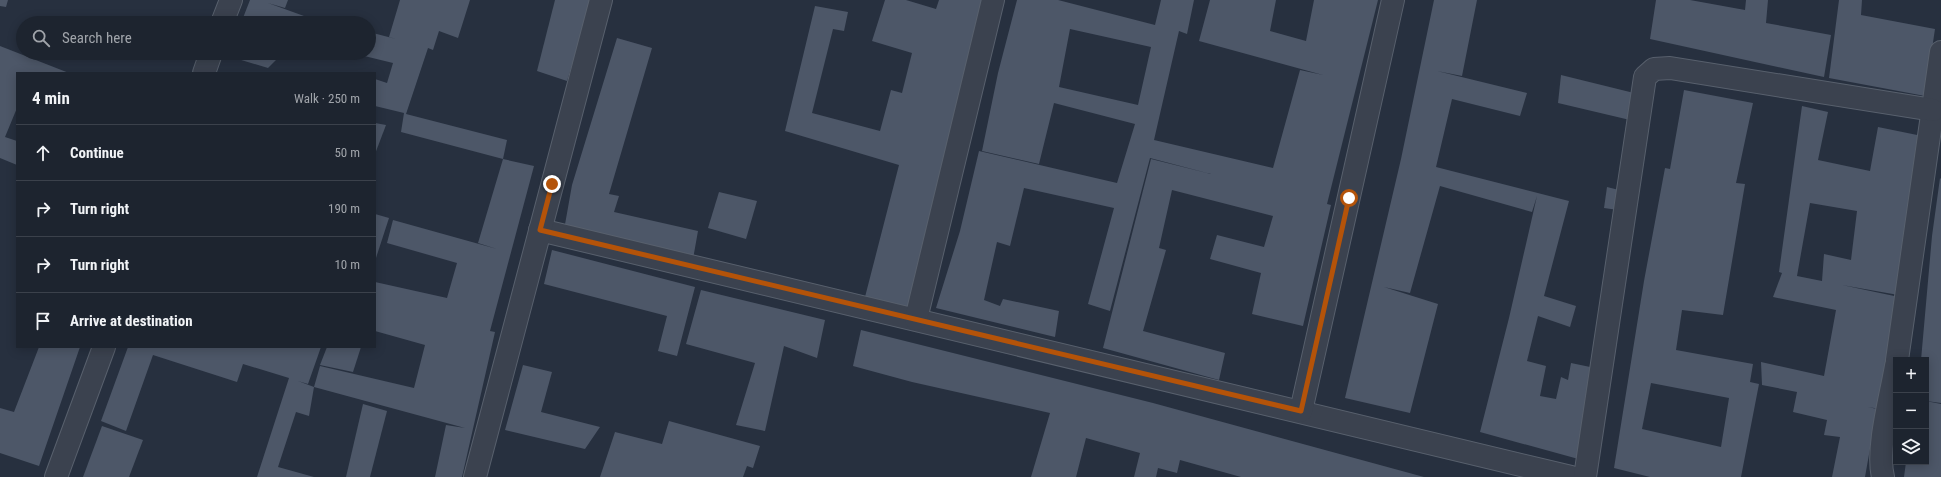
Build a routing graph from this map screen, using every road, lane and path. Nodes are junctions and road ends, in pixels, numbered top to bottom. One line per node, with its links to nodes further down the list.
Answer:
1 (231, 0): 5 (street)
2 (601, 0): 10 (street)
3 (993, 0): 11 (street)
4 (1393, 0): 15 (street)
5 (225, 16)
6 (1941, 52): 9 (street)
7 (209, 60): 8 (street)
8 (204, 72)
9 (1933, 110): 13 (street); 19 (street)
10 (540, 230): 11 (street); 17 (street)
11 (916, 319): 15 (street)
12 (104, 348): 16 (street)
13 (1897, 357)
14 (1893, 382): 20 (street)
15 (1301, 411): 18 (street)
16 (56, 477)
17 (475, 477)
18 (1571, 477)
19 (1585, 477)
20 (1883, 477)

